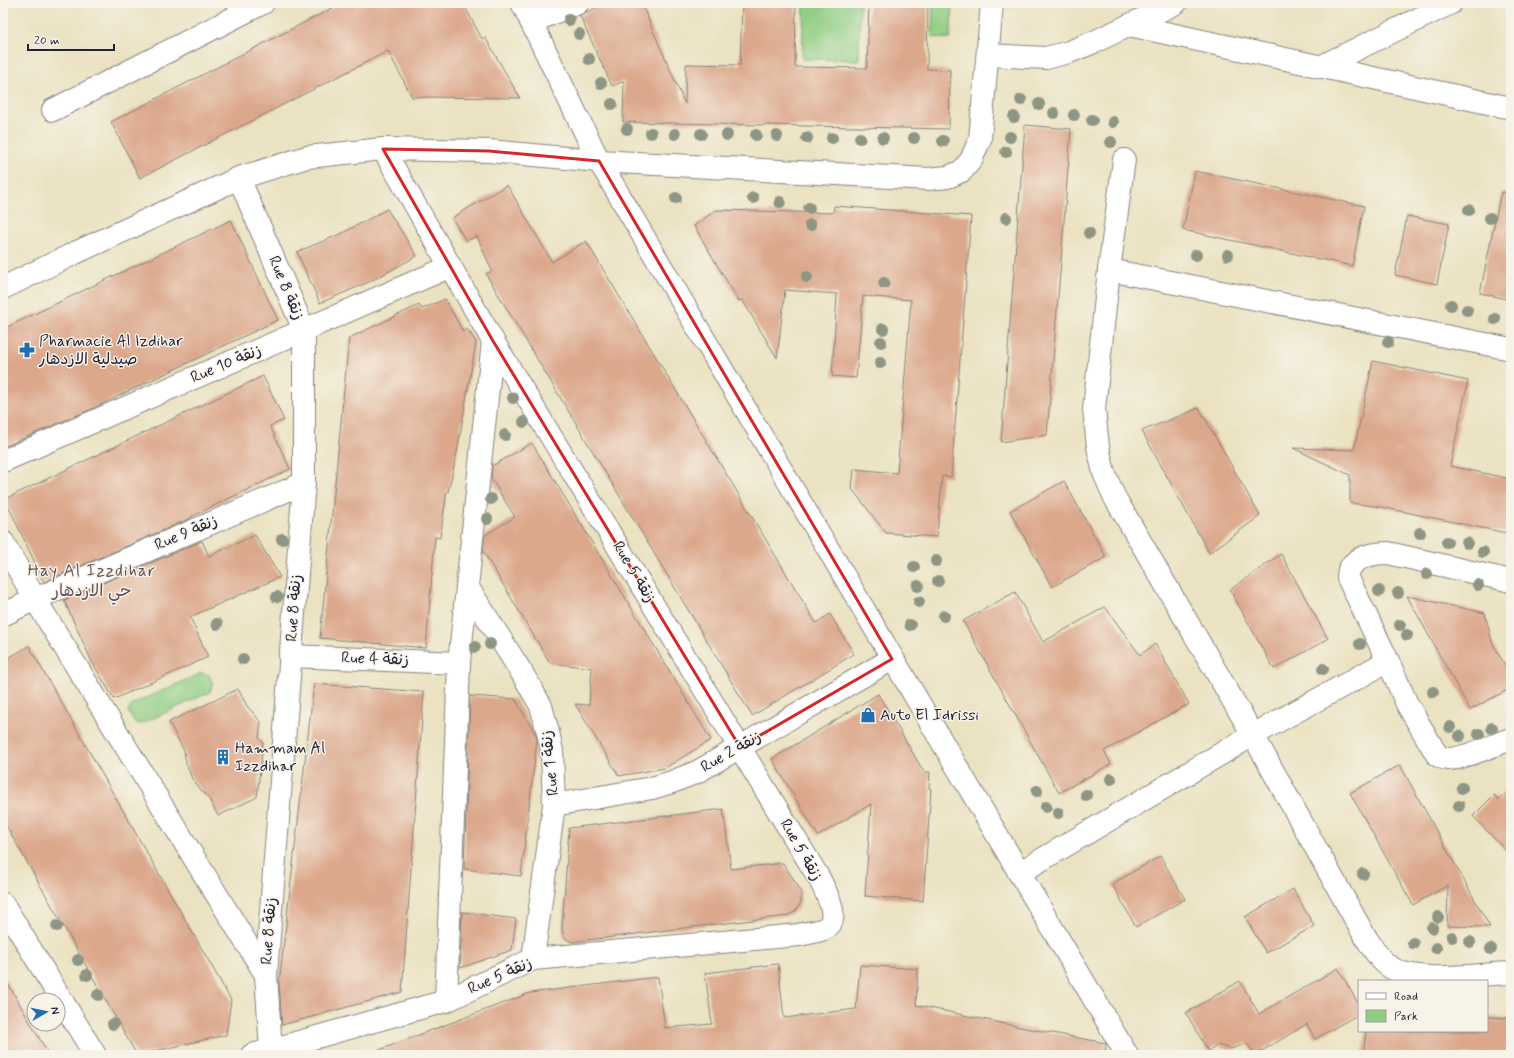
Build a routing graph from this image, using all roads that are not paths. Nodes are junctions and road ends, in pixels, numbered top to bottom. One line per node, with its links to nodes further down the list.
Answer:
1 (263, 3): 12 (street)
2 (522, 3): 7 (street)
3 (578, 3): 7 (street)
4 (992, 3): 9 (street)
5 (1176, 3): 8 (street)
6 (1451, 3): 10 (street)
7 (531, 22): 15 (street)
8 (1129, 25): 9 (street); 10 (street)
9 (988, 55): 15 (street)
10 (1320, 67): 11 (street)
11 (1511, 108)
12 (53, 110)
13 (383, 149): 15 (street); 16 (street); 17 (street, Rue 5 زنقة)
14 (1124, 160): 18 (street)
15 (599, 161): 31 (street)
16 (239, 178): 19 (street); 20 (street, Rue 8 زنقة)
17 (449, 267): 20 (street, Rue 10 زنقة); 21 (street, Rue 5 زنقة)
18 (1109, 270): 22 (street); 34 (street)
19 (3, 288)
20 (304, 330): 23 (street, Rue 10 زنقة); 24 (street, Rue 8 زنقة)
21 (493, 341): 27 (street); 36 (street, Rue 5 زنقة)
22 (1511, 349)
23 (3, 461)
24 (304, 483): 28 (street, Rue 9 زنقة); 30 (street, Rue 8 زنقة)
25 (3, 542): 28 (street)
26 (1511, 581): 32 (street)
27 (467, 586): 33 (street); 37 (street, Rue 1 زنقة)
28 (34, 599): 29 (street, Rue 9 زنقة); 42 (street)
29 (3, 615)
30 (290, 656): 33 (street, Rue 4 زنقة); 42 (street, Rue 8 زنقة)
31 (892, 659): 36 (street, Rue 2 زنقة); 38 (street)
32 (1388, 661): 34 (street); 35 (street)
33 (459, 662): 43 (street)
34 (1253, 735): 38 (street); 41 (street)
35 (1511, 739)
36 (740, 747): 37 (street, Rue 2 زنقة); 40 (street, Rue 5 زنقة)
37 (554, 805): 40 (street, Rue 1 زنقة)
38 (1019, 873): 46 (street)
39 (3, 904): 45 (street)
40 (533, 959): 43 (street, Rue 5 زنقة)
41 (1511, 973)
42 (266, 975): 44 (street, Rue 8 زنقة)
43 (446, 1001): 44 (street, Rue 5 زنقة)
44 (262, 1052)
45 (95, 1055)
46 (1127, 1055)

